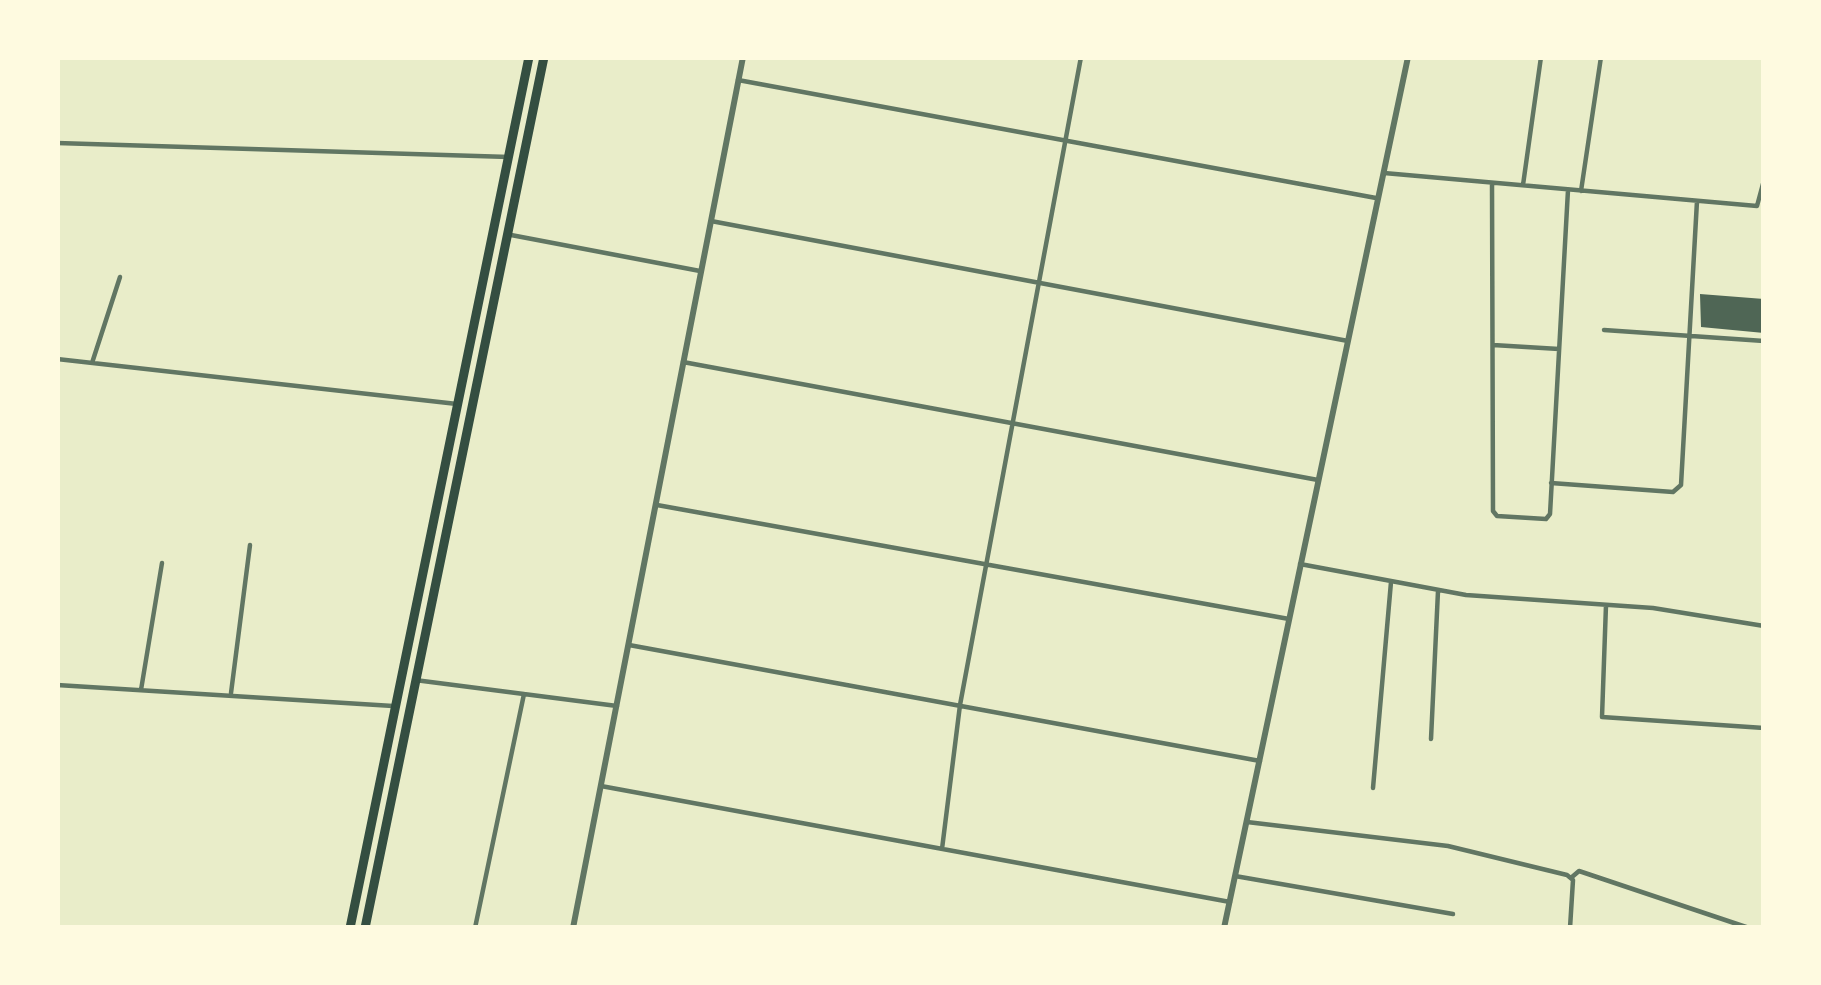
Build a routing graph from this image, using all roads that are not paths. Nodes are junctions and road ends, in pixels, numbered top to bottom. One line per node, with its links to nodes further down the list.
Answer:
1 (529, 57): 11 (highway)
2 (544, 57): 21 (highway)
3 (742, 57): 8 (street)
4 (1081, 57): 9 (street)
5 (1407, 57): 12 (street)
6 (1541, 57): 15 (street)
7 (1601, 57): 17 (street)
8 (738, 80): 9 (street); 20 (street)
9 (1066, 139): 18 (street); 24 (street)
10 (57, 143): 11 (street)
11 (509, 157): 25 (highway)
12 (1384, 173): 14 (street); 18 (street)
13 (1764, 180): 19 (street)
14 (1492, 183): 15 (street); 31 (street)
15 (1523, 185): 16 (street)
16 (1568, 190): 17 (street); 32 (street)
17 (1581, 191): 19 (street)
18 (1378, 198): 29 (street)
19 (1697, 201): 28 (street)
20 (710, 221): 22 (street); 24 (street)
21 (507, 234): 22 (street); 26 (highway)
22 (700, 271): 34 (street)
23 (120, 277): 35 (street)
24 (1041, 282): 29 (street); 37 (street)
25 (474, 322): 26 (highway); 36 (highway)
26 (489, 324): 51 (highway)
27 (1604, 330): 28 (street)
28 (1691, 336): 30 (street); 39 (street)
29 (1348, 340): 38 (street)
30 (1764, 341)
31 (1493, 346): 32 (street); 39 (street)
32 (1559, 349): 39 (street)
33 (57, 359): 35 (street)
34 (683, 362): 37 (street); 40 (street)
35 (92, 363): 36 (street)
36 (458, 404): 57 (highway)
37 (1014, 424): 38 (street); 43 (street)
38 (1318, 480): 44 (street)
39 (1551, 483)
40 (656, 504): 43 (street); 50 (street)
41 (250, 545): 54 (street)
42 (163, 563): 53 (street)
43 (986, 564): 48 (street); 56 (street)
44 (1300, 564): 45 (street); 48 (street)
45 (1390, 582): 46 (street); 63 (street)
46 (1438, 591): 47 (street); 60 (street)
47 (1606, 604): 49 (street); 59 (street)
48 (1289, 619): 61 (street)
49 (1764, 626)
50 (629, 645): 56 (street); 58 (street)
51 (415, 680): 55 (street); 66 (highway)
52 (57, 686): 53 (street)
53 (141, 690): 54 (street)
54 (231, 694): 57 (street)
55 (524, 694): 58 (street); 74 (street)
56 (960, 705): 61 (street); 67 (street)
57 (395, 706): 65 (highway)
58 (617, 706): 62 (street)
59 (1764, 728)
60 (1431, 740)
61 (1260, 761): 64 (street)
62 (601, 786): 67 (street); 75 (street)
63 (1372, 788)
64 (1246, 823): 68 (street); 69 (street)
65 (370, 825): 66 (highway); 72 (highway)
66 (387, 826): 73 (highway)
67 (942, 849): 70 (street)
68 (1235, 876): 70 (street); 71 (street)
69 (1571, 877): 77 (street); 78 (street)
70 (1230, 902): 76 (street)
71 (1453, 914)
72 (350, 928)
73 (365, 928)
74 (475, 928)
75 (574, 928)
76 (1224, 928)
77 (1570, 928)
78 (1749, 928)

